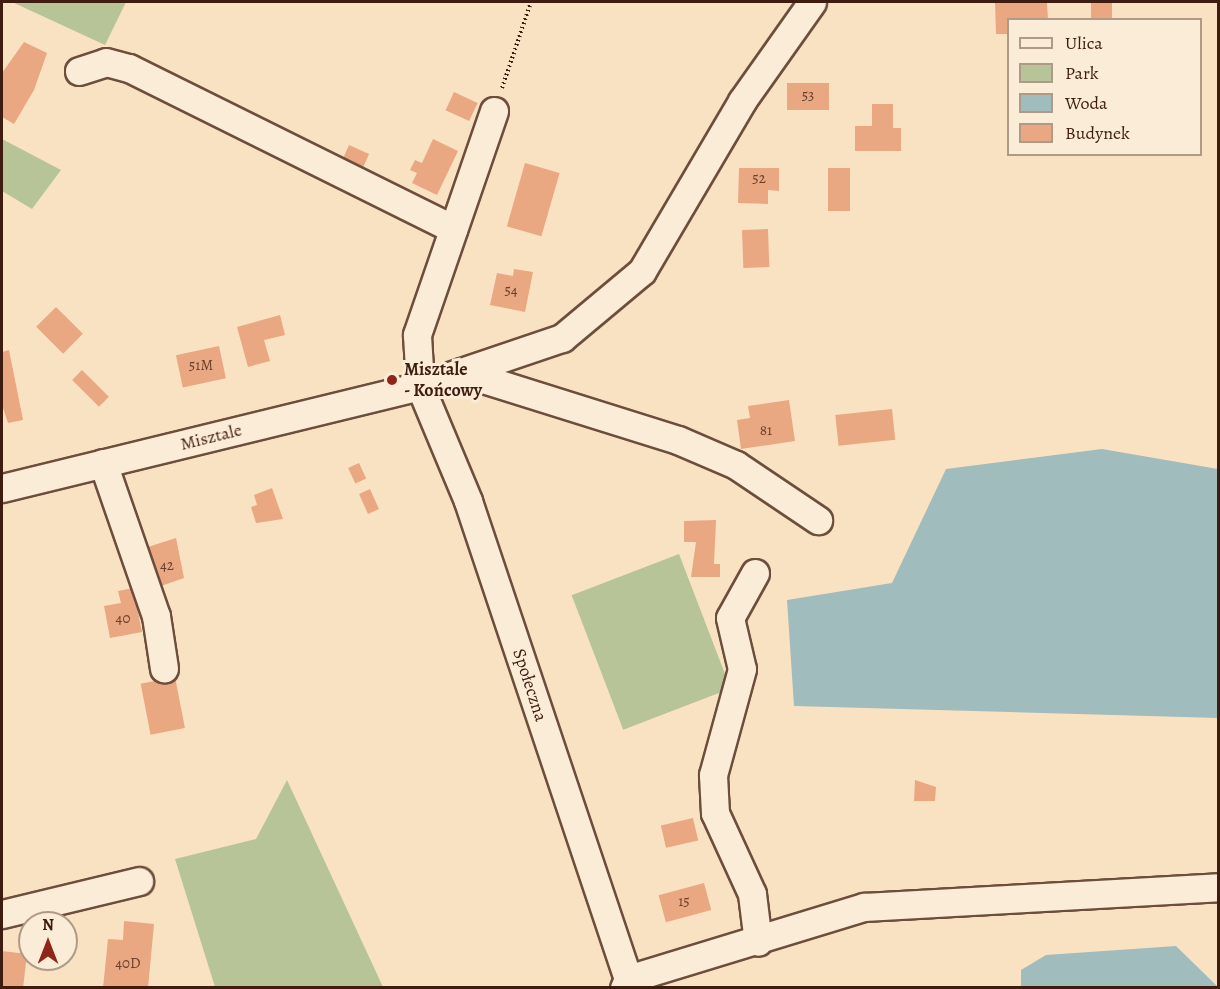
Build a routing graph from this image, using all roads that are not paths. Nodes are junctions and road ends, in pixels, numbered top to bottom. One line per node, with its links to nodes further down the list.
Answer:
1 (812, 2): 5 (street, Misztale)
2 (79, 71): 4 (street)
3 (494, 111): 4 (street, Społeczna)
4 (453, 229): 6 (street, Społeczna)
5 (461, 372): 6 (street, Misztale); 9 (street)
6 (420, 386): 7 (street, Misztale); 16 (street, Społeczna)
7 (103, 463): 8 (street, Misztale); 11 (street)
8 (2, 488)
9 (818, 520)
10 (755, 573): 15 (street)
11 (164, 668)
12 (139, 881): 14 (street)
13 (1218, 887): 15 (street)
14 (2, 914)
15 (758, 942): 16 (street)
16 (626, 983)

